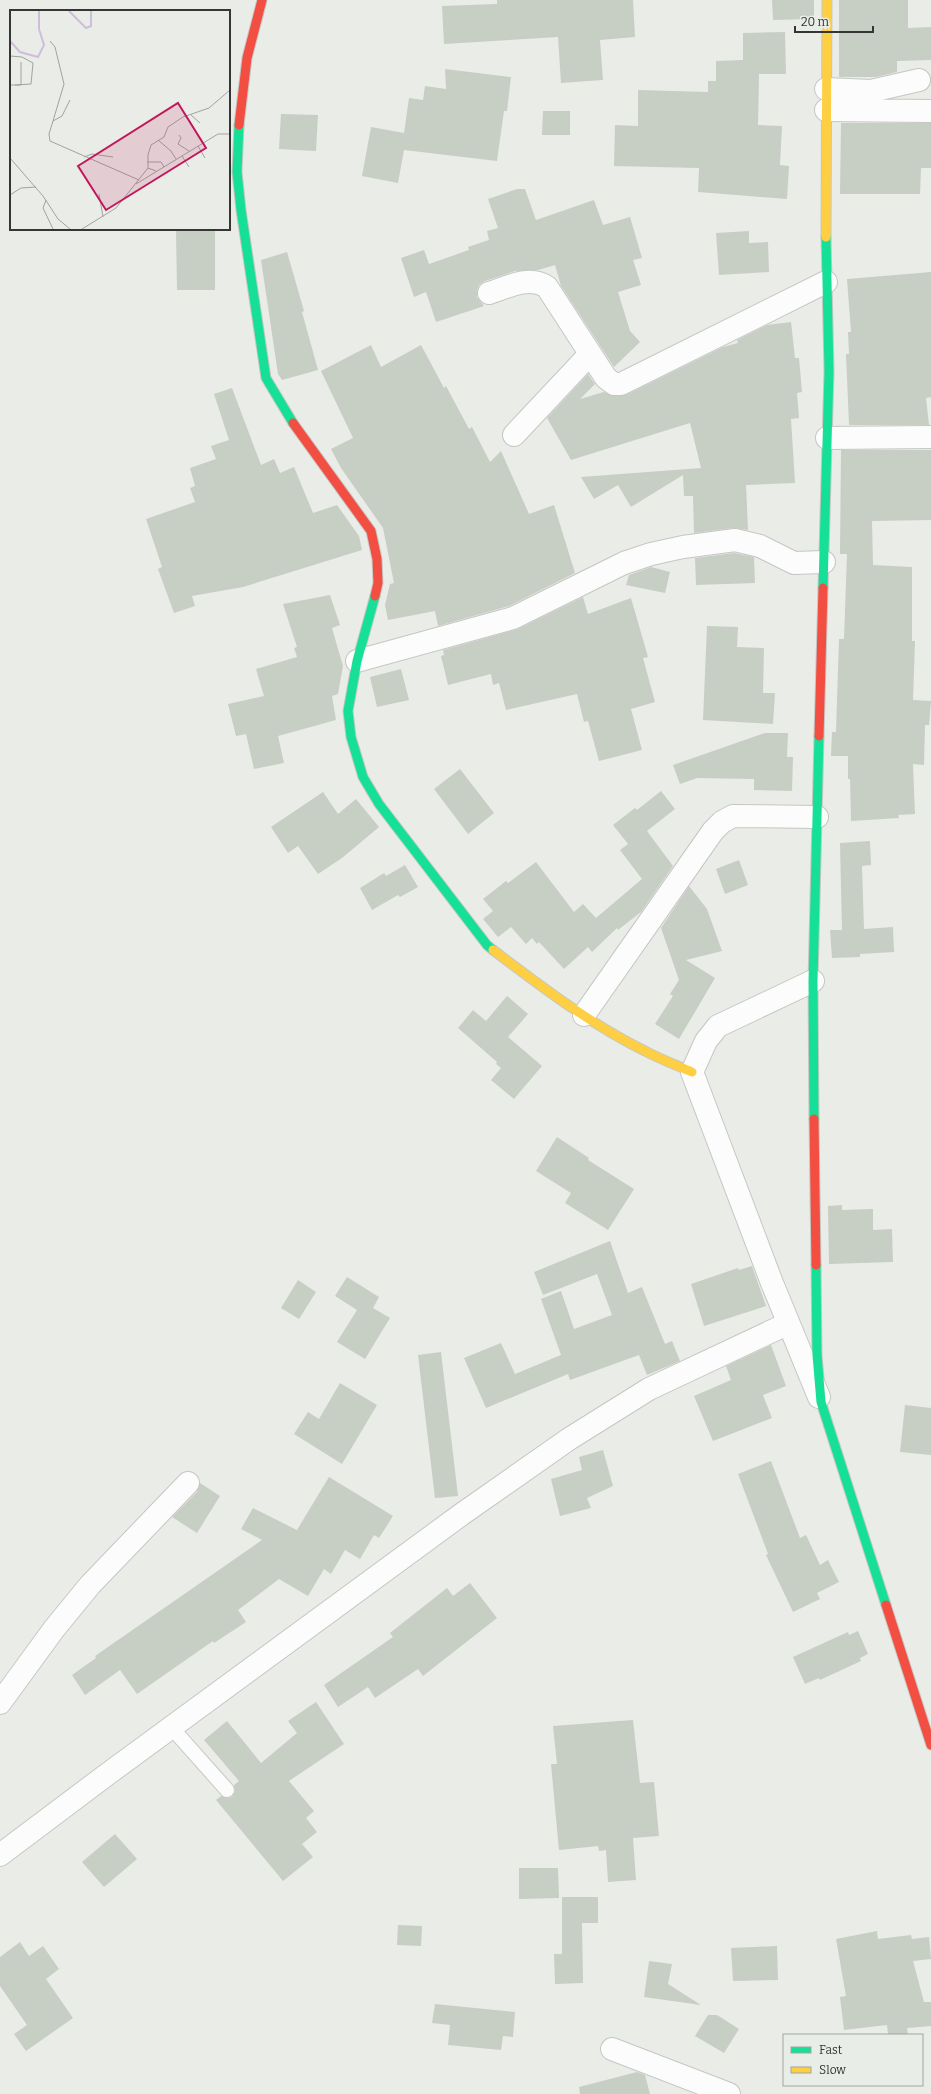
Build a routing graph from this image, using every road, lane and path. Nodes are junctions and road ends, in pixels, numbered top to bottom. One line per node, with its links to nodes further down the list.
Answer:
1 (262, 0): 13 (street)
2 (827, 0): 4 (street)
3 (919, 80): 4 (street)
4 (826, 99): 5 (street); 6 (street)
5 (931, 111)
6 (826, 282): 8 (street); 11 (street)
7 (489, 293): 8 (street)
8 (590, 354): 9 (street)
9 (514, 435)
10 (931, 437): 11 (street)
11 (827, 438): 12 (street)
12 (824, 562): 13 (street); 14 (street)
13 (357, 661): 16 (street)
14 (817, 817): 15 (street); 16 (street)
15 (813, 981): 17 (street); 19 (street)
16 (584, 1015): 17 (street)
17 (692, 1072): 18 (street)
18 (788, 1324): 19 (street); 22 (street)
19 (821, 1402): 23 (street)
20 (188, 1482): 21 (street)
21 (0, 1703)
22 (171, 1727): 24 (lane); 25 (street)
23 (931, 1745)
24 (227, 1790)
25 (0, 1855)
26 (612, 2049): 27 (street)
27 (729, 2094)

